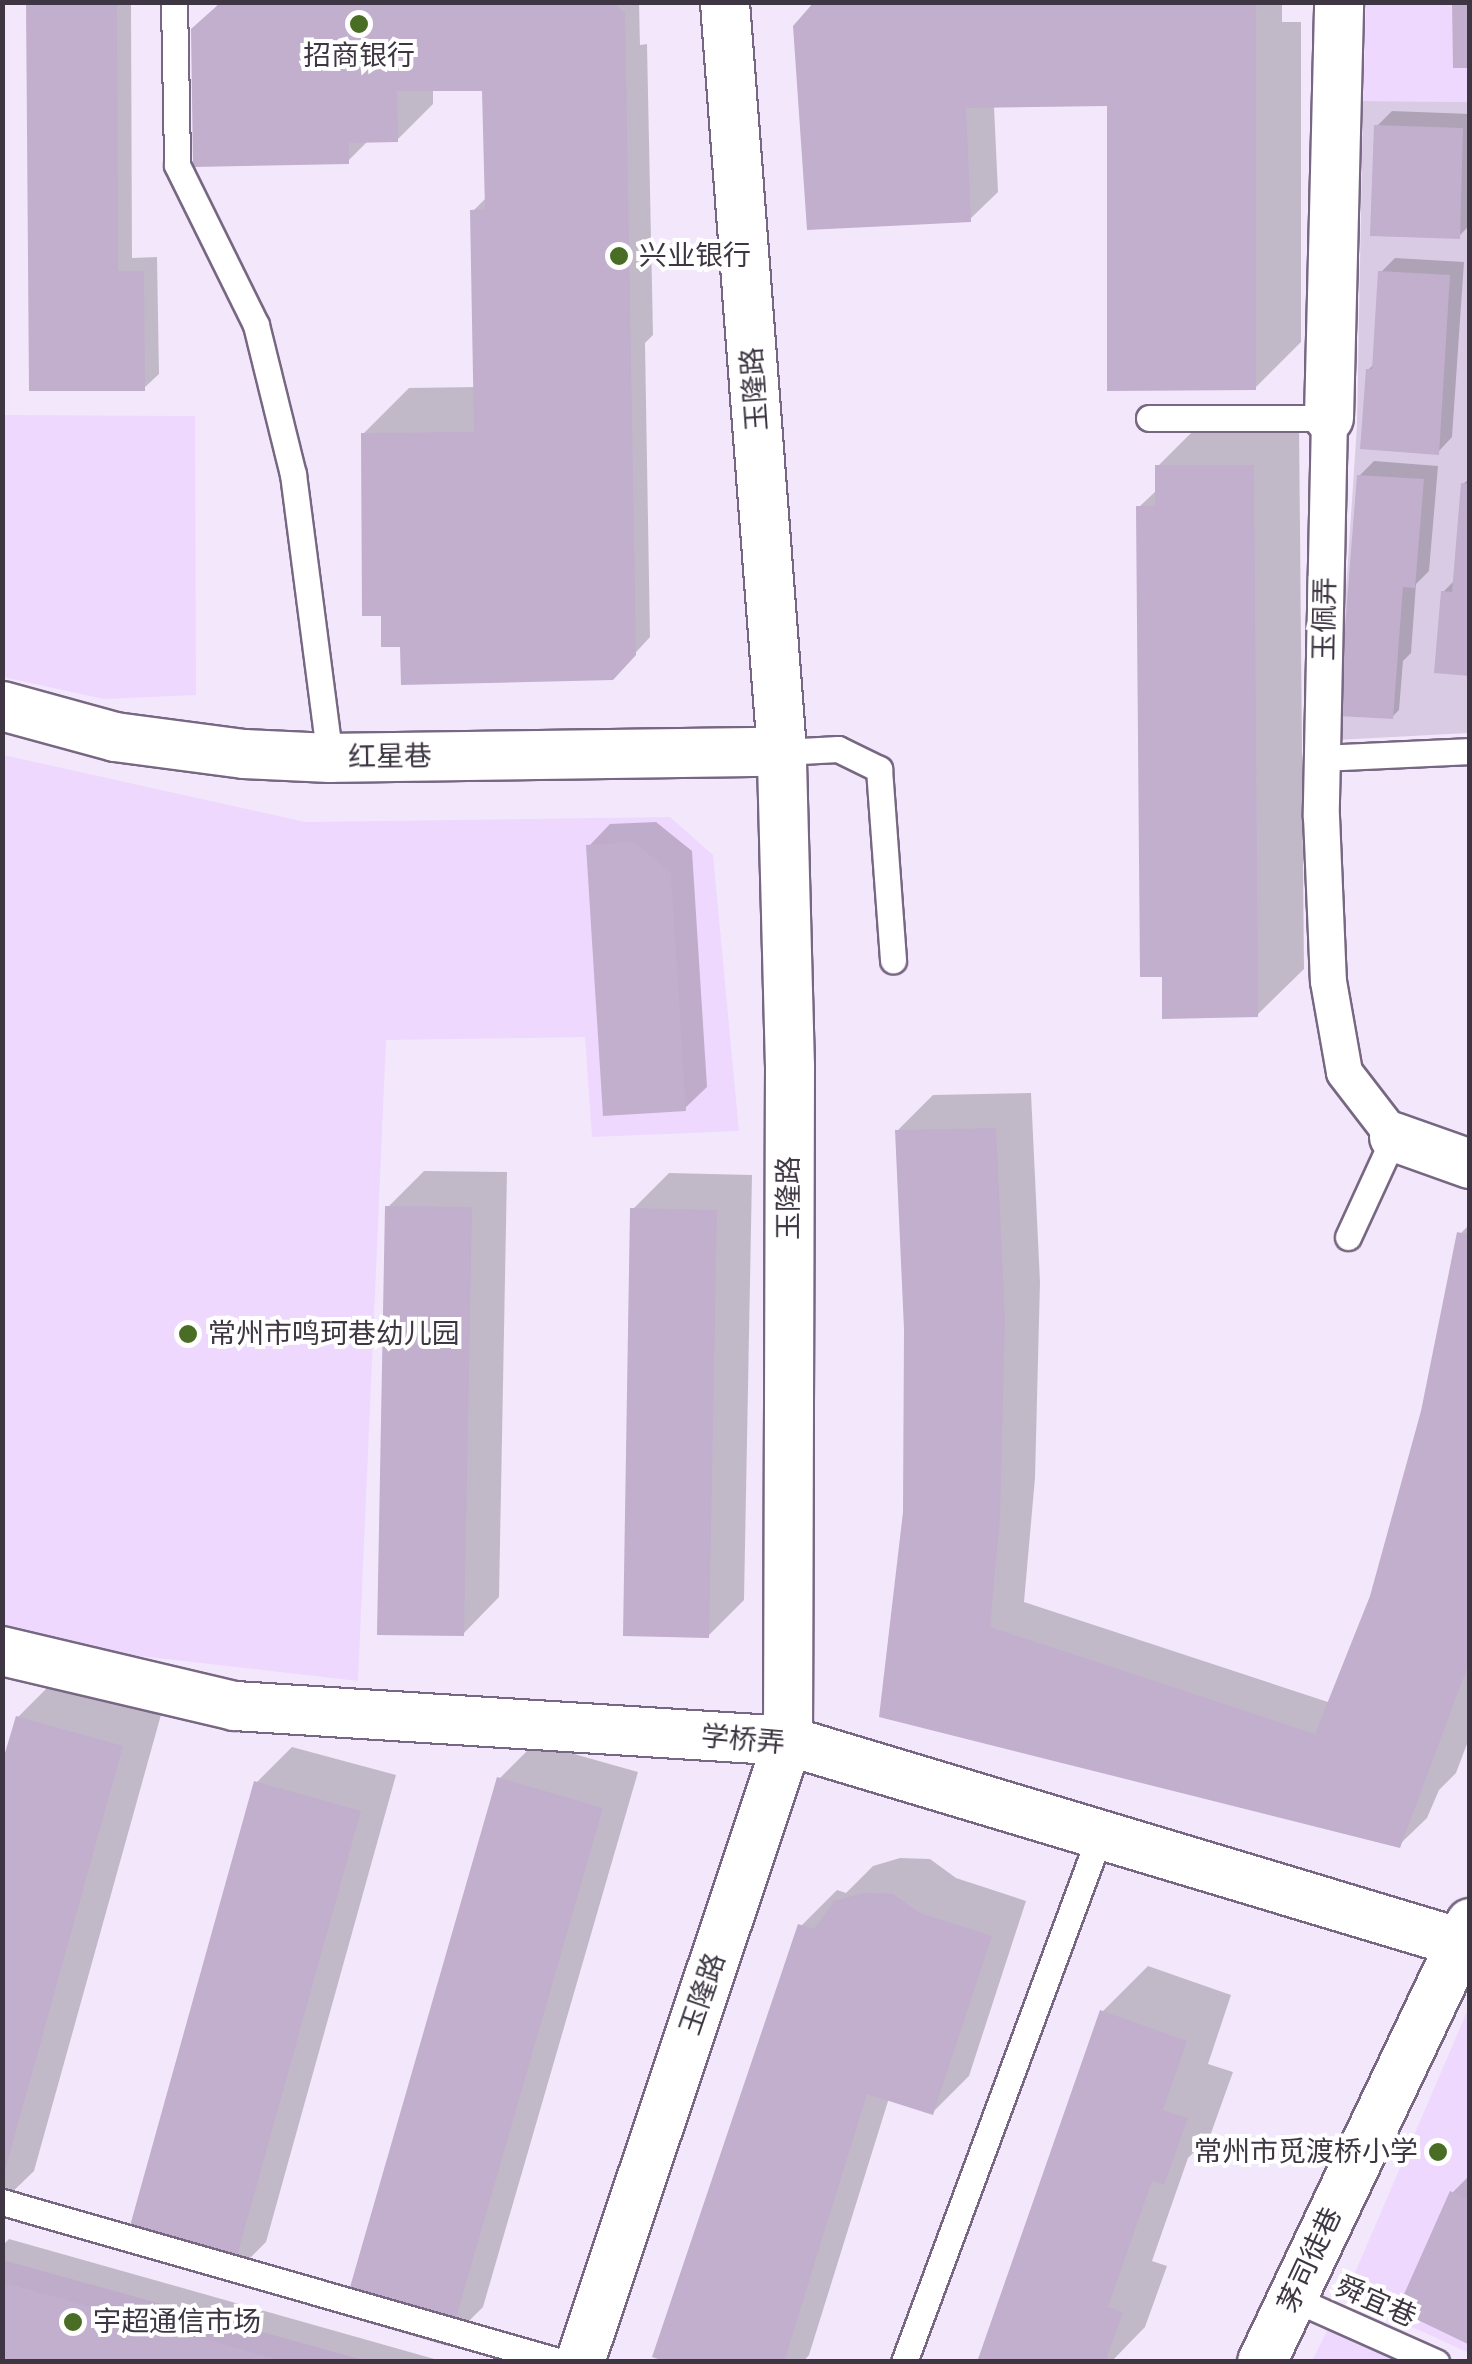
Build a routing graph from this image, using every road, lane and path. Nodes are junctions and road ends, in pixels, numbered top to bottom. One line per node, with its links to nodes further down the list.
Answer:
1 (174, 2): 9 (lane)
2 (725, 2): 7 (street, 玉隆路)
3 (1339, 2): 5 (street, 玉佩弄)
4 (1150, 418): 5 (lane)
5 (1329, 418): 10 (street, 玉佩弄)
6 (2, 706): 9 (street, 红星巷)
7 (782, 752): 9 (street, 红星巷); 11 (lane); 16 (street, 玉隆路)
8 (1470, 752): 10 (lane)
9 (330, 758)
10 (1322, 758): 12 (street, 玉佩弄)
11 (893, 960)
12 (1394, 1137): 13 (street); 14 (lane)
13 (1470, 1164)
14 (1348, 1237)
15 (2, 1651): 16 (street, 学桥弄)
16 (788, 1741): 17 (street, 学桥弄); 22 (street, 玉隆路)
17 (1100, 1835): 18 (street, 学桥弄); 23 (lane)
18 (1466, 1933): 20 (street, 茅司徒巷)
19 (2, 2202): 21 (lane)
20 (1292, 2298): 24 (street, 茅司徒巷); 25 (lane, 舜宜巷)
21 (561, 2362)
22 (580, 2362)
23 (904, 2362)
24 (1262, 2362)
25 (1436, 2362)

